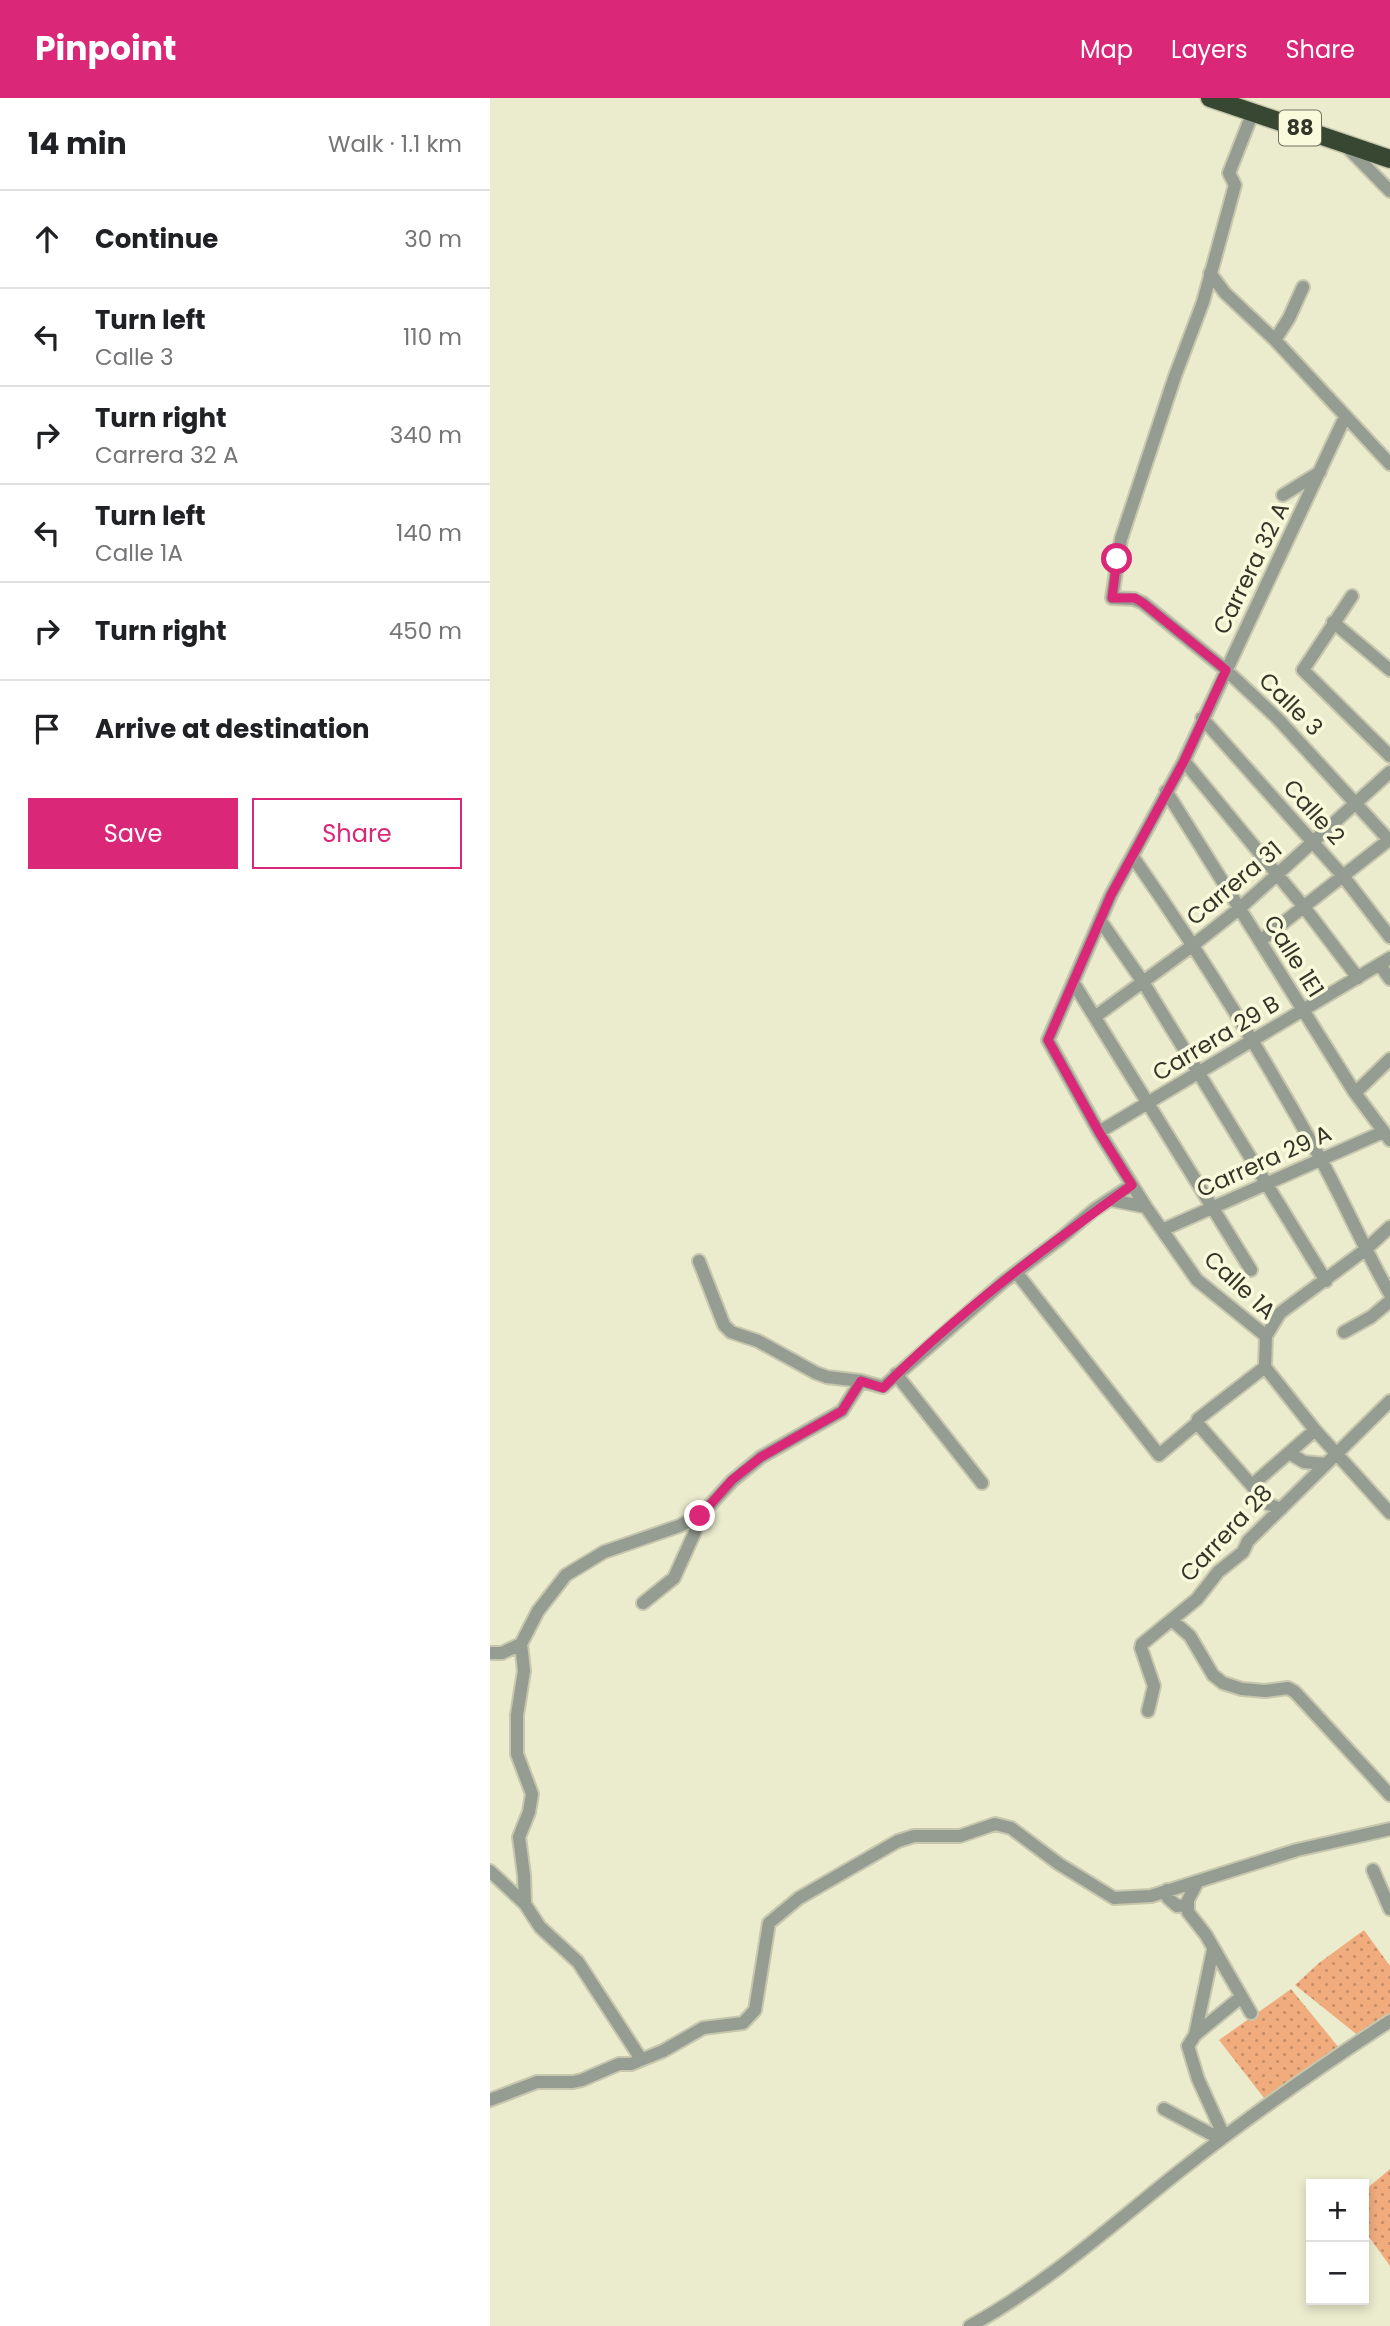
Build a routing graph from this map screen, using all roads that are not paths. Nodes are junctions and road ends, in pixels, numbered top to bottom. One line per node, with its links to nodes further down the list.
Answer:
1 (1210, 98): 2 (highway, 88)
2 (1243, 106): 3 (highway, 88); 6 (street)
3 (1343, 142): 4 (highway, 88); 5 (street)
4 (1390, 159)
5 (1390, 191)
6 (1210, 273): 8 (street); 9 (street)
7 (1303, 286): 10 (street)
8 (1225, 293): 9 (street); 10 (street)
9 (1203, 302): 17 (street, Calle 3)
10 (1275, 340): 11 (street)
11 (1345, 417): 12 (street); 13 (street, Carrera 32 A)
12 (1390, 464)
13 (1320, 472): 14 (street); 17 (street, Carrera 32 A)
14 (1283, 495)
15 (1352, 596): 16 (street)
16 (1333, 622): 18 (street); 20 (street)
17 (1226, 670): 19 (street, Carrera 32 A); 24 (street, Calle 3)
18 (1390, 670)
19 (1202, 718): 21 (street, Carrera 32 A); 26 (street, Calle 2)
20 (1390, 756)
21 (1184, 761): 23 (street, Carrera 32 A); 28 (street)
22 (1390, 772): 24 (street, Carrera 31)
23 (1166, 792): 27 (street, Carrera 32 A); 31 (street, Calle 1E1)
24 (1357, 803): 25 (street, Calle 3); 26 (street, Carrera 31)
25 (1390, 840): 29 (street)
26 (1314, 843): 28 (street, Carrera 31); 29 (street, Calle 2)
27 (1133, 857): 32 (street, Carrera 32 A); 35 (street)
28 (1277, 874): 30 (street); 31 (street, Carrera 31)
29 (1343, 876): 30 (street); 33 (street, Calle 2)
30 (1304, 907): 34 (street); 37 (street)
31 (1240, 908): 34 (street, Calle 1E1); 35 (street, Carrera 31)
32 (1100, 920): 39 (street, Carrera 32 A); 40 (street)
33 (1390, 937)
34 (1260, 941): 41 (street, Calle 1E1)
35 (1192, 946): 40 (street, Carrera 31); 44 (street)
36 (1385, 962): 37 (street, Carrera 29 B); 38 (street)
37 (1358, 978): 41 (street, Carrera 29 B)
38 (1390, 979)
39 (1073, 982): 42 (street); 43 (street, Carrera 32 A)
40 (1143, 982): 42 (street, Carrera 31); 46 (street)
41 (1303, 1011): 44 (street, Carrera 29 B); 47 (street, Calle 1E1)
42 (1096, 1016): 48 (street)
43 (1048, 1040): 49 (street, Calle 1A)
44 (1253, 1041): 46 (street, Carrera 29 B); 51 (street)
45 (1390, 1059): 47 (street)
46 (1198, 1074): 48 (street, Carrera 29 B); 52 (street)
47 (1355, 1093): 50 (street, Calle 1E1)
48 (1149, 1102): 49 (street, Carrera 29 B); 56 (street)
49 (1099, 1132): 53 (street, Calle 1A)
50 (1386, 1136): 51 (street, Carrera 29 A)
51 (1321, 1158): 52 (street, Carrera 29 A); 59 (street)
52 (1267, 1184): 56 (street, Carrera 29 A); 63 (street)
53 (1132, 1185): 54 (street); 55 (street, Calle 1A)
54 (1111, 1200): 55 (street); 62 (street)
55 (1146, 1207): 58 (street, Calle 1A)
56 (1213, 1208): 58 (street, Carrera 29 A); 61 (street)
57 (1390, 1227): 59 (street)
58 (1162, 1230): 67 (street, Calle 1A)
59 (1365, 1250): 63 (street); 64 (street)
60 (699, 1261): 70 (street)
61 (1251, 1270)
62 (1016, 1272): 69 (street); 72 (street)
63 (1326, 1281): 67 (street)
64 (1390, 1294)
65 (1390, 1301): 66 (street)
66 (1344, 1332)
67 (1266, 1336): 68 (street, Calle 1A)
68 (1265, 1367): 72 (street); 73 (street)
69 (896, 1374): 70 (street); 77 (street)
70 (861, 1381): 81 (street)
71 (1390, 1401): 75 (street, Carrera 28)
72 (1197, 1423): 78 (street)
73 (1315, 1430): 74 (street); 75 (street)
74 (1289, 1453): 76 (street); 78 (street)
75 (1337, 1455): 76 (street, Carrera 28); 79 (street)
76 (1325, 1464): 80 (street, Carrera 28)
77 (982, 1483)
78 (1252, 1485): 80 (street)
79 (1389, 1508)
80 (1281, 1510): 83 (street, Carrera 28)
81 (700, 1516): 82 (street); 84 (street)
82 (643, 1603)
83 (1173, 1621): 86 (street, Carrera 28); 87 (street)
84 (521, 1644): 85 (street); 93 (street)
85 (490, 1653)
86 (1148, 1711)
87 (1390, 1795)
88 (1390, 1829): 91 (street)
89 (1373, 1870): 95 (street)
90 (490, 1871): 93 (street)
91 (1198, 1881): 92 (street); 94 (street)
92 (1167, 1891): 94 (street); 101 (street)
93 (525, 1904): 101 (street)
94 (1186, 1905): 96 (street)
95 (1390, 1909)
96 (1213, 1950): 97 (street); 100 (street)
97 (1241, 1997): 98 (street); 100 (street)
98 (1251, 2013)
99 (1390, 2021): 104 (street)
100 (1195, 2035): 104 (street)
101 (641, 2059): 102 (street)
102 (490, 2100)
103 (1164, 2109): 104 (street)
104 (1223, 2134): 105 (street)
105 (970, 2326)

